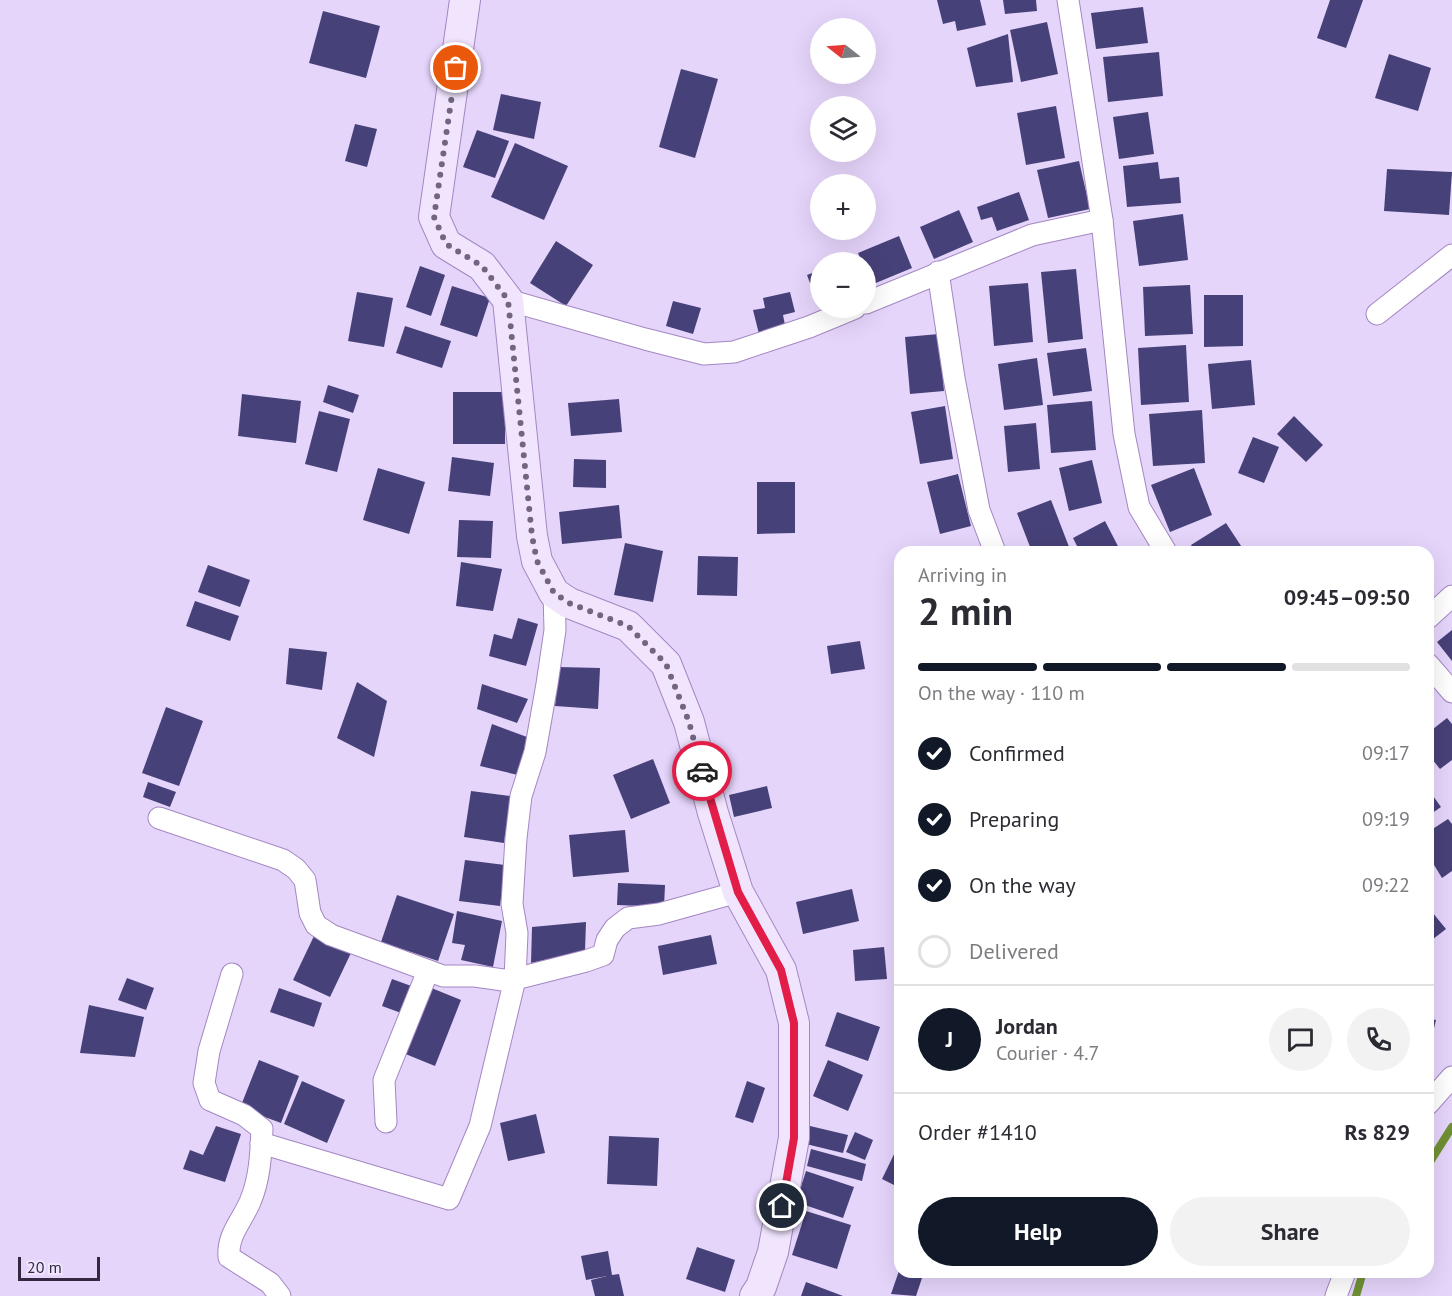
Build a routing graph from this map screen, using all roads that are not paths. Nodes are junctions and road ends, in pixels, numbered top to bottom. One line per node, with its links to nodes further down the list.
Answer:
1 (465, 0): 7 (main road)
2 (1068, 0): 3 (street)
3 (1102, 220): 5 (street); 11 (street)
4 (1452, 255): 8 (street)
5 (938, 272): 6 (street); 10 (street)
6 (876, 299)
7 (508, 300): 9 (street); 12 (main road)
8 (1377, 314)
9 (831, 318)
10 (994, 546)
11 (1162, 546)
12 (554, 593): 18 (main road); 21 (street)
13 (1452, 596): 14 (street)
14 (1434, 612)
15 (1434, 671): 16 (street)
16 (1452, 692)
17 (159, 818): 19 (street)
18 (738, 892): 21 (street); 28 (main road)
19 (428, 971): 21 (street); 24 (street)
20 (231, 974): 25 (street)
21 (515, 979): 25 (street)
22 (1452, 1077): 23 (street)
23 (1434, 1097)
24 (386, 1122)
25 (261, 1143): 27 (street)
26 (1343, 1278): 29 (street)
27 (280, 1296)
28 (755, 1296)
29 (1336, 1296)

